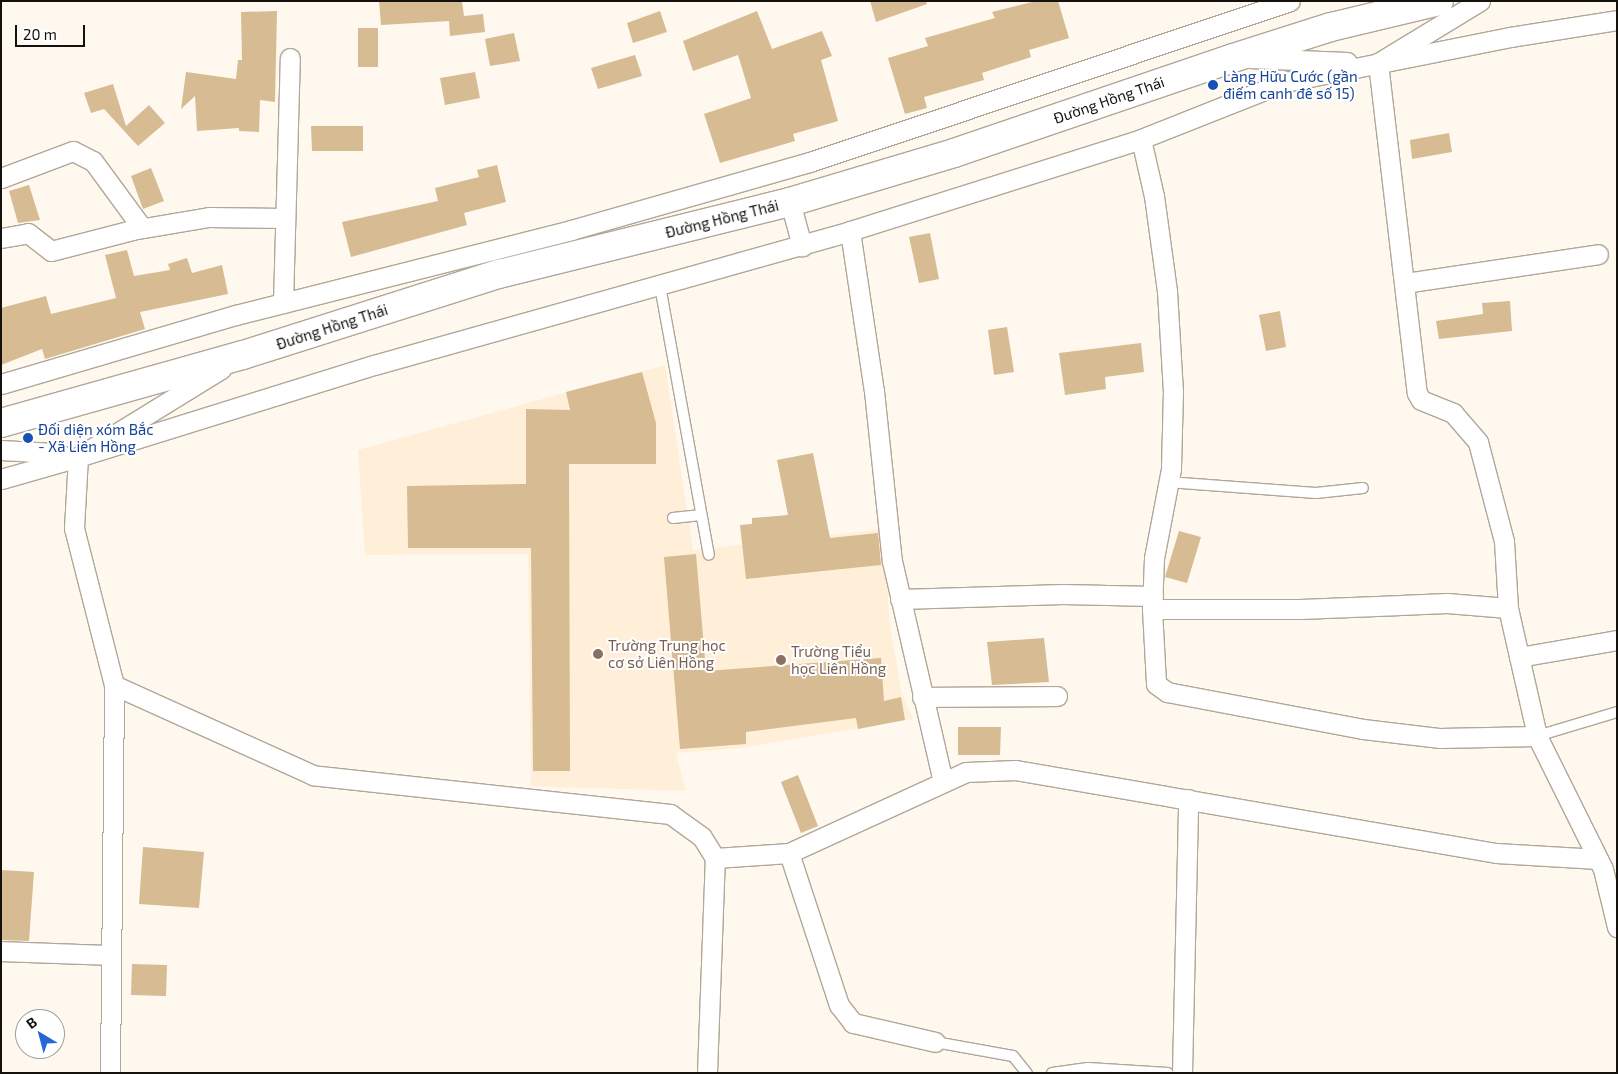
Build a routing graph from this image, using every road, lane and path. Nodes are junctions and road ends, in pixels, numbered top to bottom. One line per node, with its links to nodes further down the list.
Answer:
1 (1290, 1): 20 (street)
2 (1439, 1): 4 (main road, Đường Hồng Thái)
3 (1480, 1): 8 (street)
4 (1376, 8): 7 (main road, Đường Hồng Thái)
5 (1617, 20): 8 (street)
6 (290, 58): 12 (street)
7 (1232, 58): 8 (street); 11 (main road, Đường Hồng Thái)
8 (1378, 63): 9 (street); 18 (street)
9 (1141, 140): 14 (street); 27 (street)
10 (1, 178): 13 (street)
11 (790, 202): 16 (street); 21 (main road, Đường Hồng Thái)
12 (285, 218): 13 (street); 20 (street)
13 (142, 228): 15 (street)
14 (850, 231): 16 (street); 32 (street)
15 (1, 238)
16 (802, 246): 19 (street)
17 (1598, 254): 18 (street)
18 (1405, 282): 34 (street)
19 (660, 286): 25 (street); 29 (lane)
20 (283, 303): 22 (street)
21 (243, 355): 23 (main road, Đường Hồng Thái); 25 (street)
22 (1, 384)
23 (1, 423)
24 (1, 450): 25 (street)
25 (74, 458): 26 (street); 37 (street)
26 (1, 479)
27 (1168, 482): 28 (lane); 33 (street)
28 (1363, 488)
29 (701, 515): 30 (lane); 31 (lane)
30 (672, 518)
31 (709, 555)
32 (900, 599): 33 (street); 39 (street)
33 (1152, 602): 34 (street); 41 (street)
34 (1508, 608): 36 (street)
35 (1617, 640): 36 (street)
36 (1519, 658): 41 (street)
37 (114, 685): 45 (street); 49 (street)
38 (1057, 696): 39 (street)
39 (922, 697): 42 (street)
40 (1617, 712): 41 (lane)
41 (1537, 736): 46 (street)
42 (942, 782): 43 (street); 44 (street)
43 (1188, 799): 46 (street); 56 (street)
44 (789, 853): 45 (street); 50 (street)
45 (715, 858): 52 (street)
46 (1606, 864): 47 (street)
47 (1617, 928)
48 (1, 951): 49 (street)
49 (111, 955): 51 (street)
50 (935, 1042): 53 (lane)
51 (110, 1073)
52 (707, 1073)
53 (1027, 1073)
54 (1052, 1073): 55 (lane)
55 (1168, 1073)
56 (1182, 1073)

